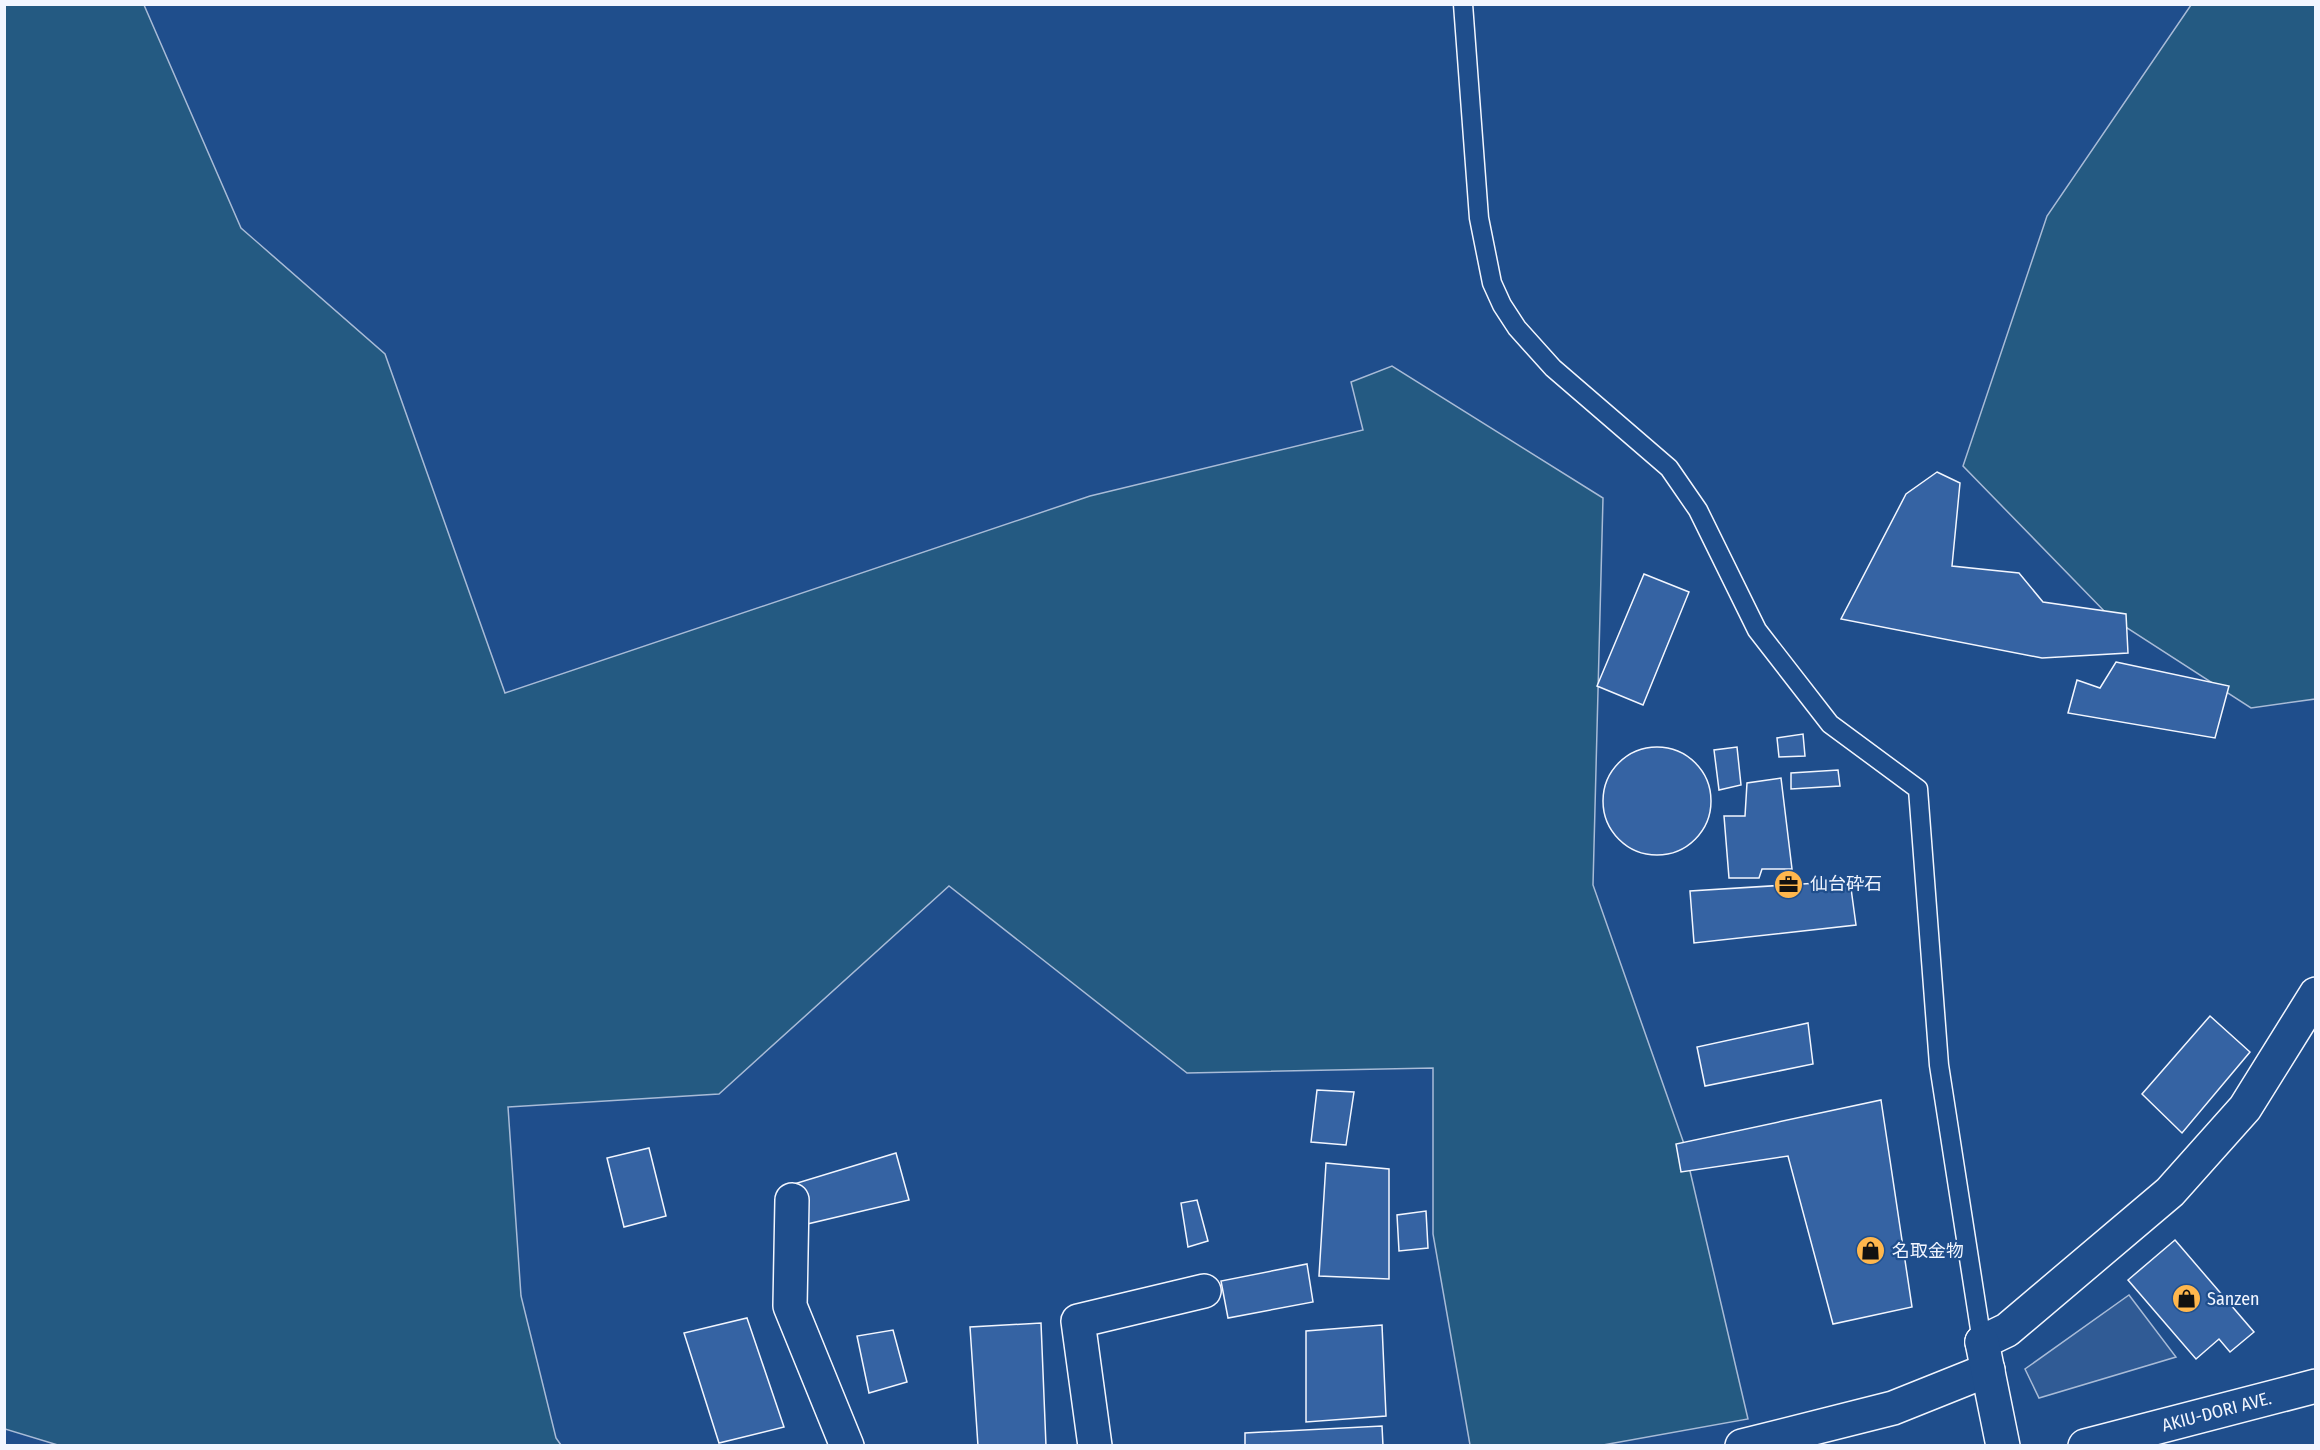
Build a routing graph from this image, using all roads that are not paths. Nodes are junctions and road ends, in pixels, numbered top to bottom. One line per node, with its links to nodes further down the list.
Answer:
1 (1463, 4): 5 (lane)
2 (2316, 994): 5 (main road)
3 (792, 1200): 7 (main road)
4 (1204, 1292): 8 (main road)
5 (1985, 1356): 9 (main road); 10 (main road)
6 (2316, 1386): 11 (main road, AKIU-DORI AVE.)
7 (847, 1446)
8 (1095, 1446)
9 (1742, 1446)
10 (2003, 1446)
11 (2085, 1446)

